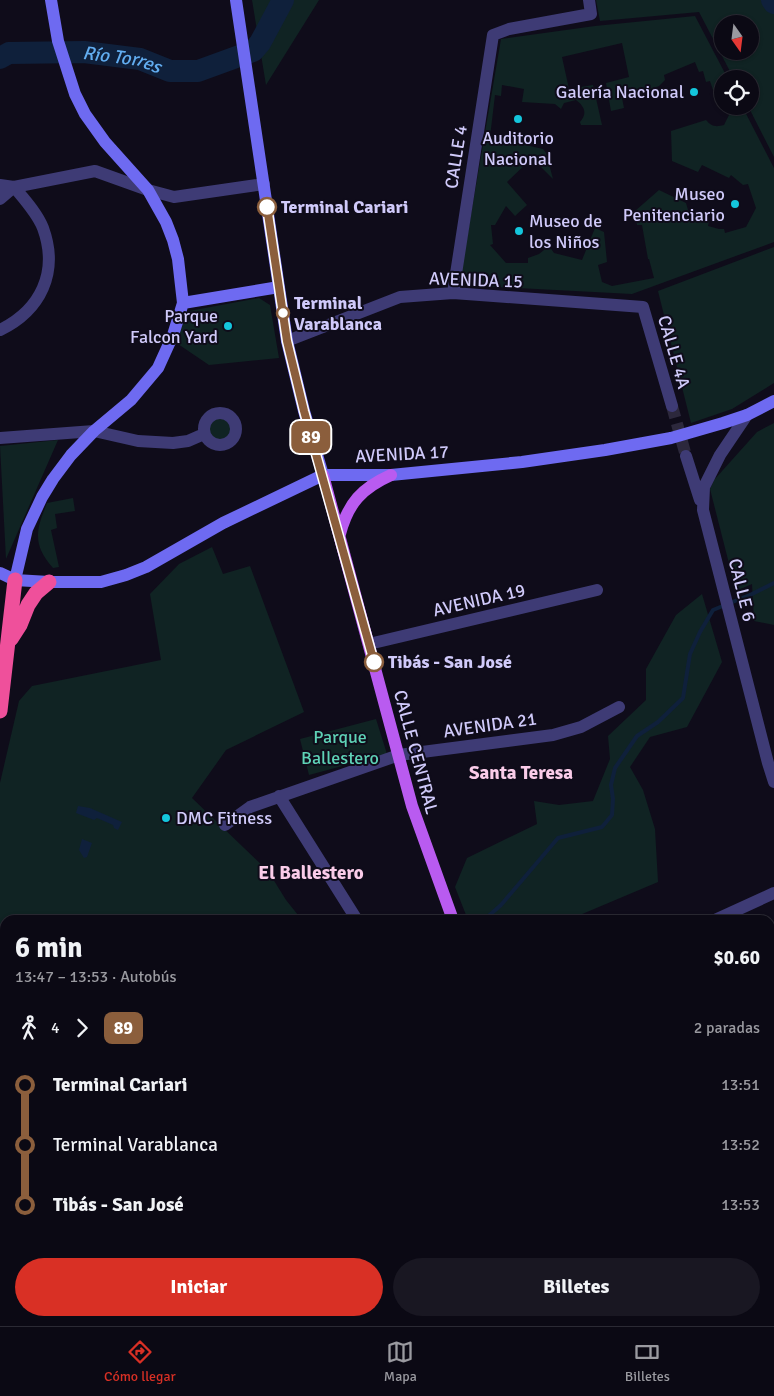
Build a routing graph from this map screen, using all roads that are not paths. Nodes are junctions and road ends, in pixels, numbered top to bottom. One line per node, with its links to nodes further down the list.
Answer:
1 (52, 0): 7 (street)
2 (236, 0): 4 (street)
3 (589, 0): 10 (street, CALLE 4)
4 (264, 184): 7 (street); 9 (street)
5 (0, 185): 6 (street)
6 (14, 187): 7 (street); 8 (street); 13 (street)
7 (148, 190): 11 (street)
8 (0, 199)
9 (279, 287): 11 (street); 14 (street)
10 (453, 293): 12 (street, AVENIDA 15); 14 (street, AVENIDA 15)
11 (183, 303): 18 (street)
12 (643, 307): 16 (street, CALLE 4A)
13 (0, 330)
14 (287, 341): 22 (street)
15 (774, 400): 17 (street, AVENIDA 17)
16 (672, 406)
17 (746, 415): 23 (street, AVENIDA 17); 24 (street, CALLE 6)
18 (94, 431): 19 (street); 20 (street); 27 (street)
19 (204, 434)
20 (0, 438)
21 (686, 456): 24 (street)
22 (323, 475): 23 (street, AVENIDA 17); 25 (main road, CALLE CENTRAL); 28 (street, AVENIDA 17)
23 (391, 475): 25 (main road)
24 (704, 510): 35 (street, CALLE 6)
25 (340, 536): 31 (main road, CALLE CENTRAL)
26 (0, 573): 27 (street)
27 (15, 580): 28 (street, AVENIDA 17); 30 (highway)
28 (48, 582): 30 (highway)
29 (598, 590): 31 (street, AVENIDA 19)
30 (8, 642): 33 (highway)
31 (369, 644): 34 (main road, CALLE CENTRAL)
32 (619, 707): 34 (street, AVENIDA 21)
33 (0, 711)
34 (399, 755): 36 (street, AVENIDA 21); 40 (main road, CALLE CENTRAL)
35 (774, 782)
36 (278, 796): 37 (street, AVENIDA 21); 39 (street)
37 (225, 826)
38 (774, 893): 41 (street)
39 (354, 915)
40 (451, 915)
41 (726, 915)

